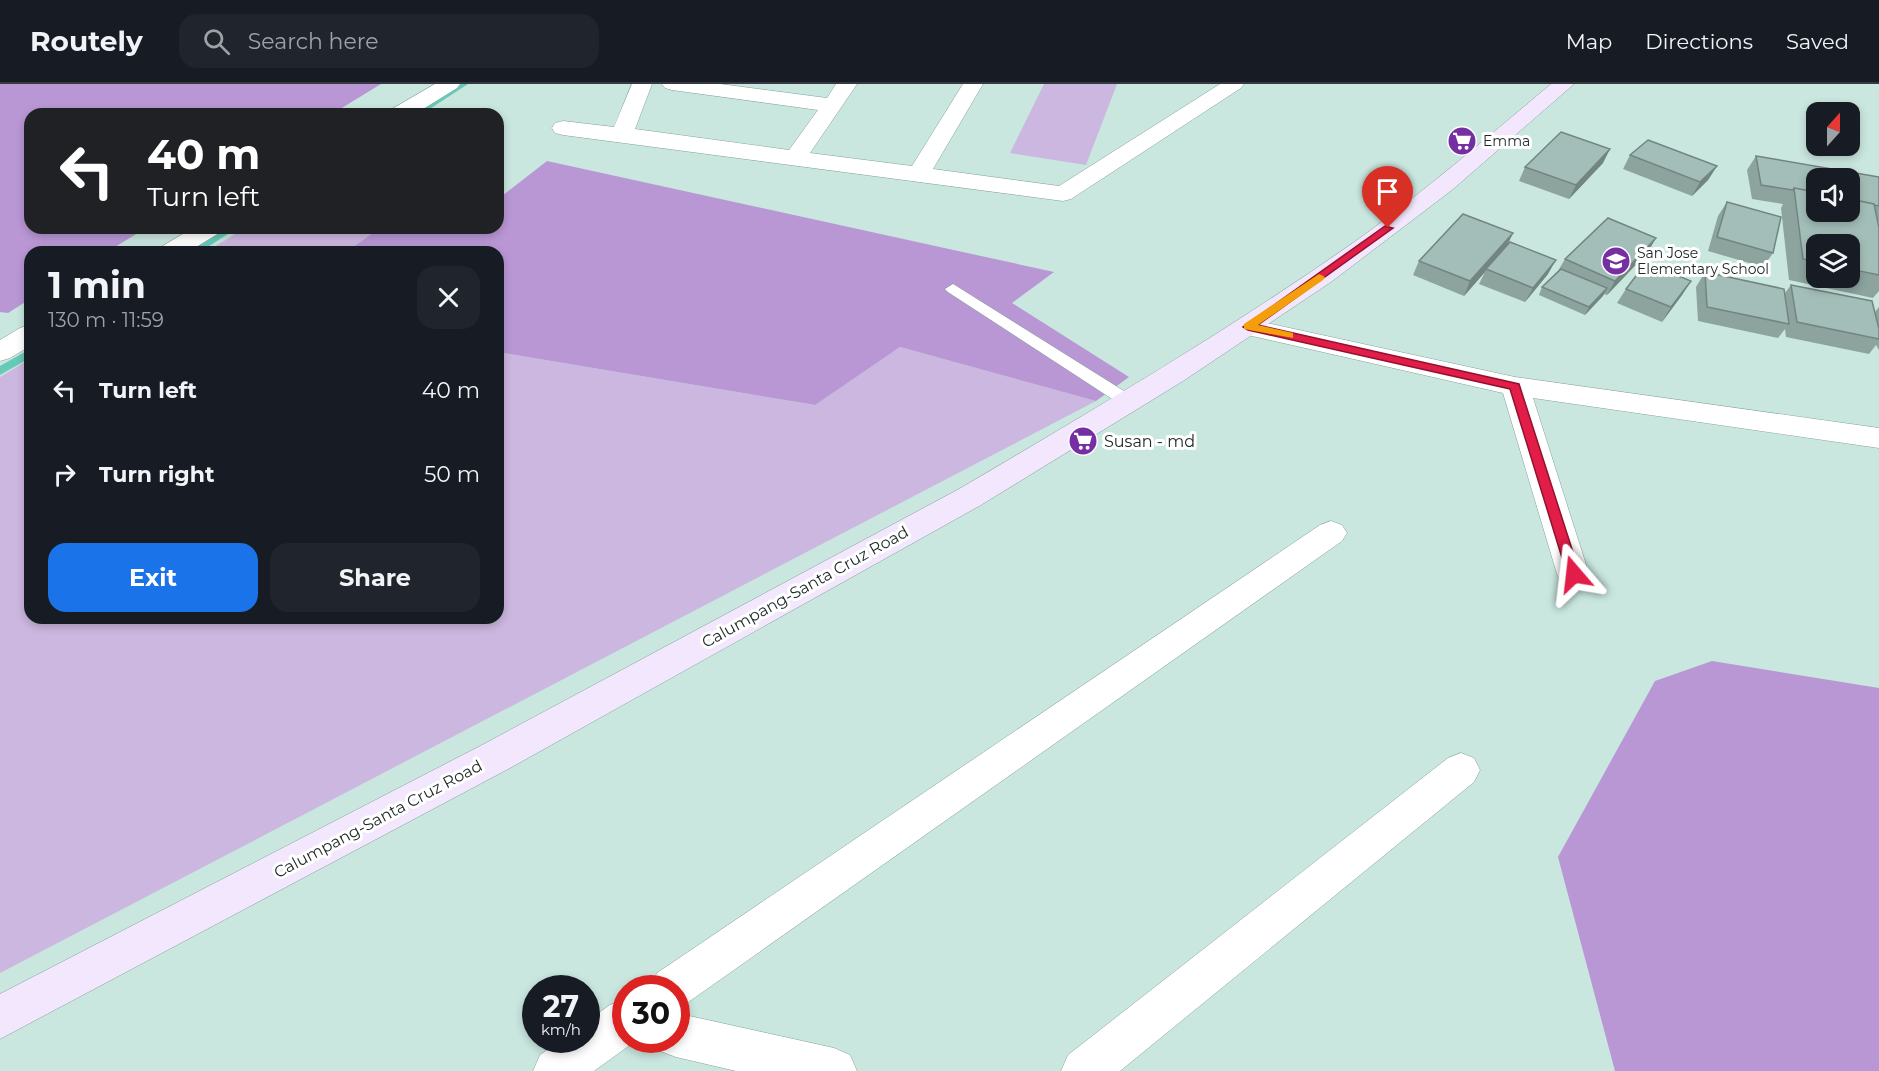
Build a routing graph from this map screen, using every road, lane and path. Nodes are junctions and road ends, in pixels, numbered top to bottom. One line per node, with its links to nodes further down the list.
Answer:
1 (450, 84): 9 (street)
2 (642, 84): 11 (street)
3 (672, 84): 8 (street)
4 (847, 84): 8 (street)
5 (973, 84): 13 (street)
6 (1234, 84): 13 (street)
7 (1564, 84): 17 (main road, Calumpang-Santa Cruz Road)
8 (832, 105): 12 (street)
9 (410, 108)
10 (563, 128): 11 (street)
11 (622, 134): 12 (street)
12 (795, 158): 13 (street)
13 (918, 174)
14 (200, 234): 15 (street)
15 (180, 246)
16 (953, 289): 21 (lane)
17 (1248, 327): 20 (street); 21 (main road, Calumpang-Santa Cruz Road)
18 (18, 336): 19 (street)
19 (0, 352)
20 (1515, 387): 22 (street); 24 (street)
21 (1129, 402): 27 (main road, Calumpang-Santa Cruz Road)
22 (1879, 438)
23 (1331, 533): 26 (street)
24 (1574, 574)
25 (1461, 770): 32 (street)
26 (690, 976)
27 (0, 1017)
28 (612, 1031): 30 (street)
29 (690, 1038): 31 (street)
30 (556, 1071)
31 (834, 1071)
32 (1084, 1071)

